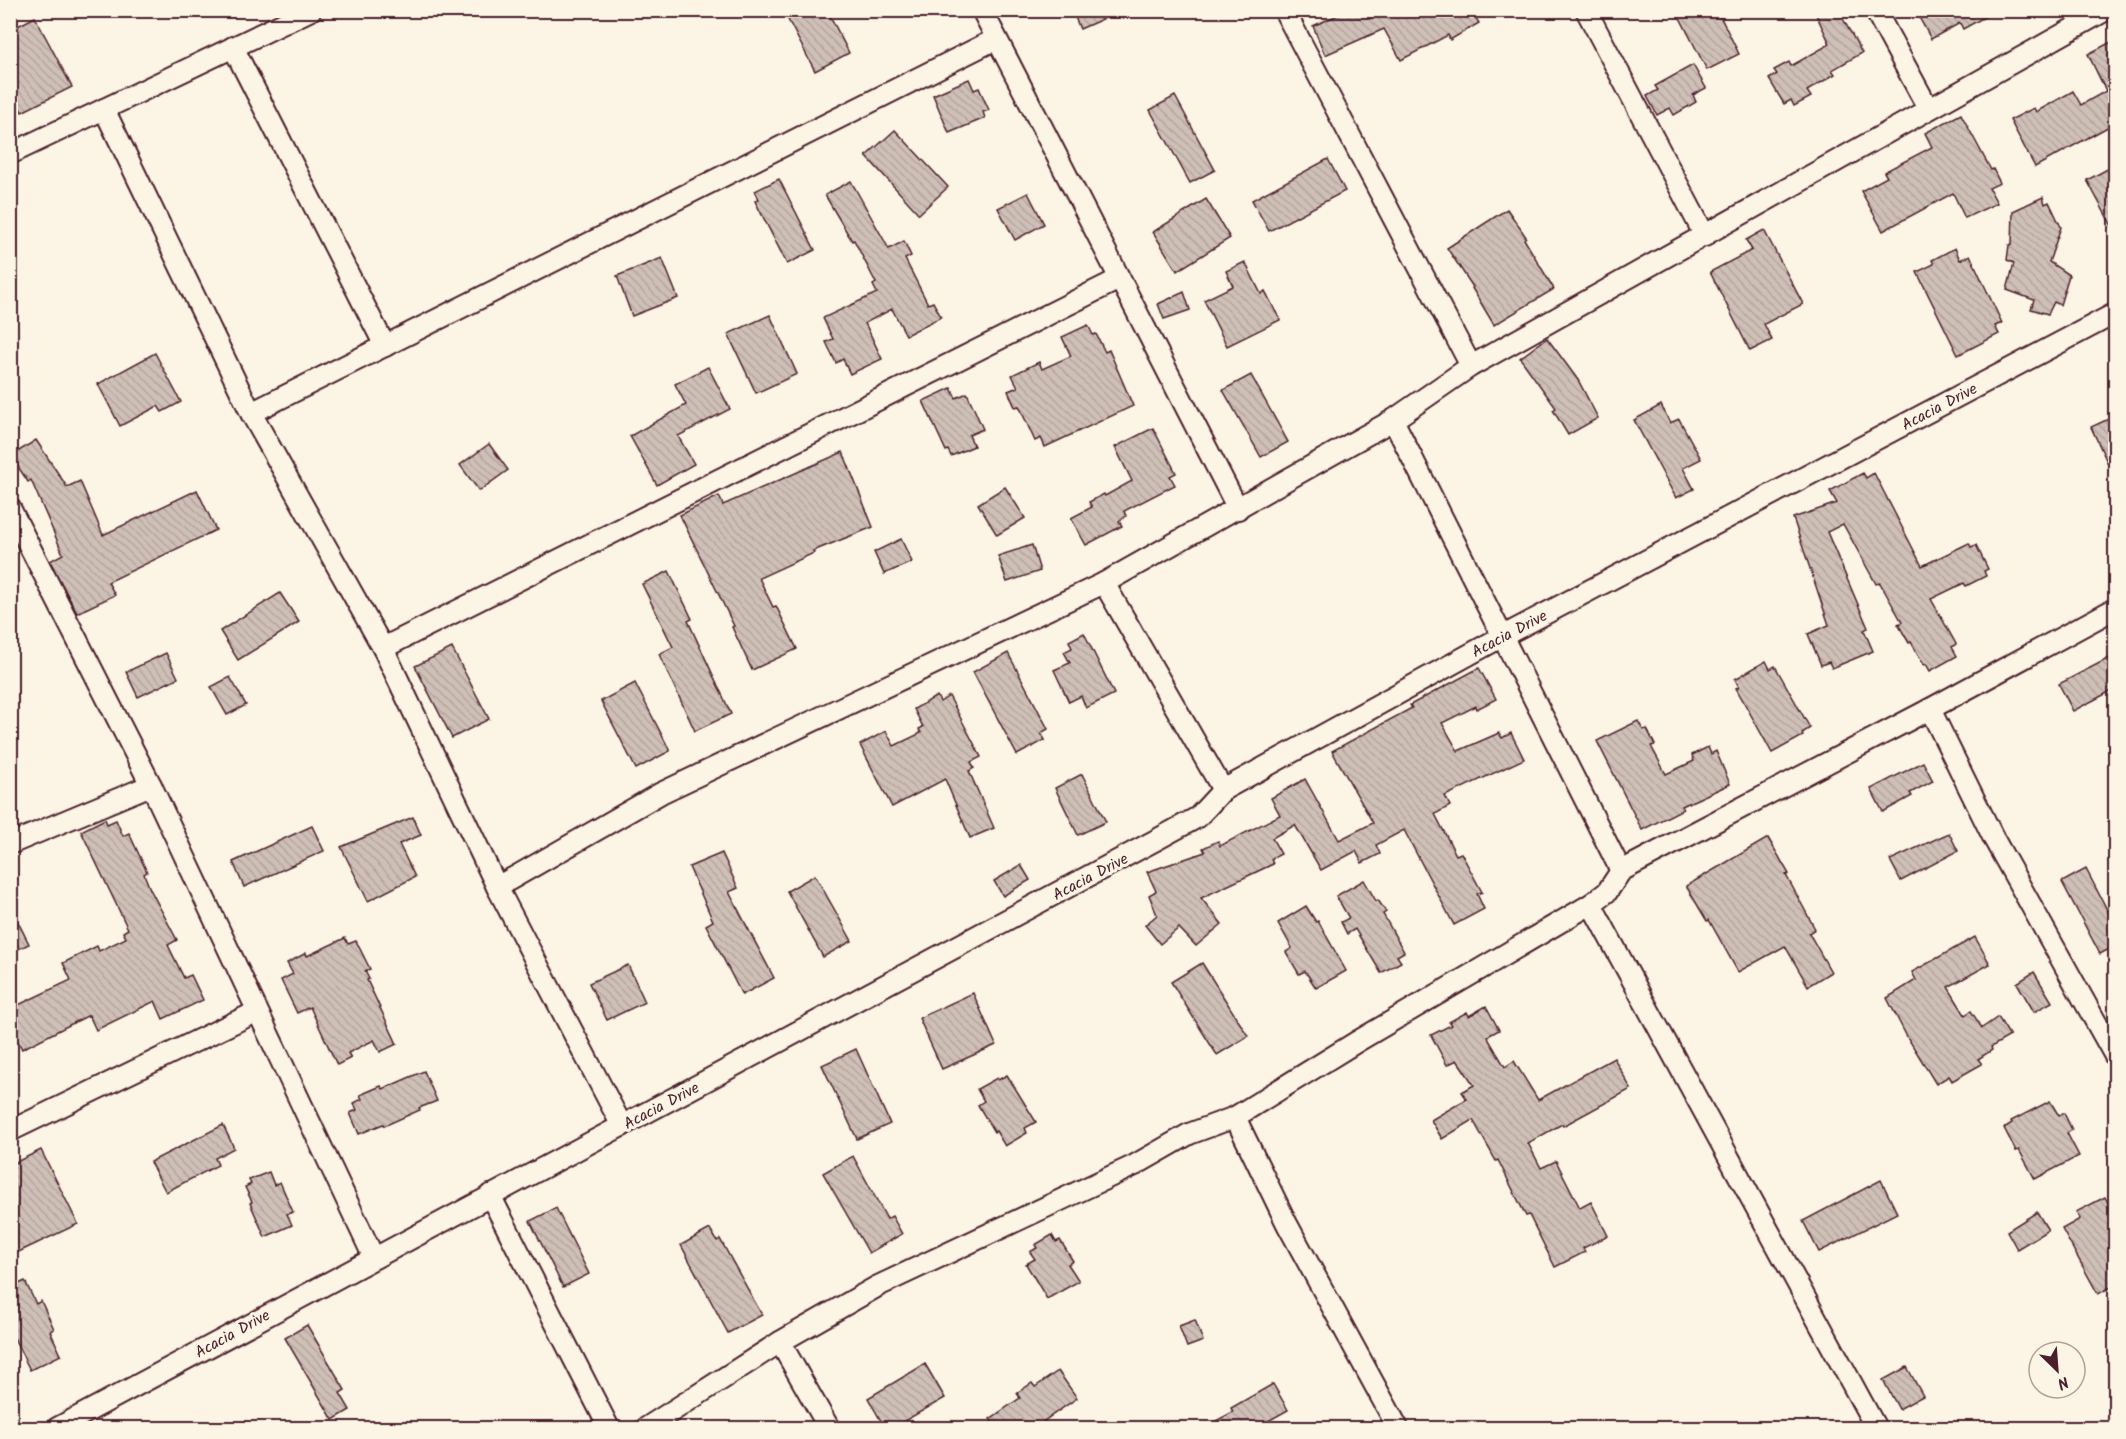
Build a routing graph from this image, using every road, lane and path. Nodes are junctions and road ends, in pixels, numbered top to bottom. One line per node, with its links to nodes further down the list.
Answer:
1 (311, 10): 8 (street)
2 (982, 10): 7 (street)
3 (1284, 10): 16 (street)
4 (1586, 10): 12 (street)
5 (1875, 10): 9 (street)
6 (2106, 10): 9 (street)
7 (996, 39): 13 (street); 15 (street)
8 (233, 47): 10 (street); 15 (street)
9 (1928, 108): 12 (street)
10 (104, 109): 11 (street); 17 (street)
11 (13, 145)
12 (1705, 236): 16 (street)
13 (1119, 279): 20 (street); 24 (street)
14 (2115, 313): 23 (street, Acacia Drive)
15 (385, 346): 17 (street)
16 (1471, 366): 18 (street)
17 (251, 413): 24 (street)
18 (1393, 420): 20 (street); 23 (street)
19 (10, 508): 26 (street)
20 (1238, 508): 21 (street)
21 (1104, 583): 27 (street); 30 (street)
22 (2115, 608): 25 (street)
23 (1503, 636): 27 (street, Acacia Drive); 29 (street)
24 (383, 648): 30 (street)
25 (1930, 709): 29 (street); 33 (street)
26 (151, 785): 28 (street); 32 (street)
27 (1223, 790): 35 (street, Acacia Drive)
28 (10, 844)
29 (1621, 871): 31 (street)
30 (497, 887): 35 (street)
31 (1591, 904): 34 (street); 45 (street)
32 (256, 1012): 36 (street); 38 (street)
33 (2115, 1058)
34 (1234, 1117): 39 (street); 44 (street)
35 (622, 1126): 37 (street, Acacia Drive)
36 (10, 1131)
37 (490, 1195): 38 (street, Acacia Drive); 41 (street)
38 (373, 1256): 40 (street, Acacia Drive)
39 (780, 1342): 42 (street); 43 (street)
40 (57, 1428)
41 (609, 1428)
42 (646, 1428)
43 (829, 1428)
44 (1398, 1428)
45 (1876, 1428)

